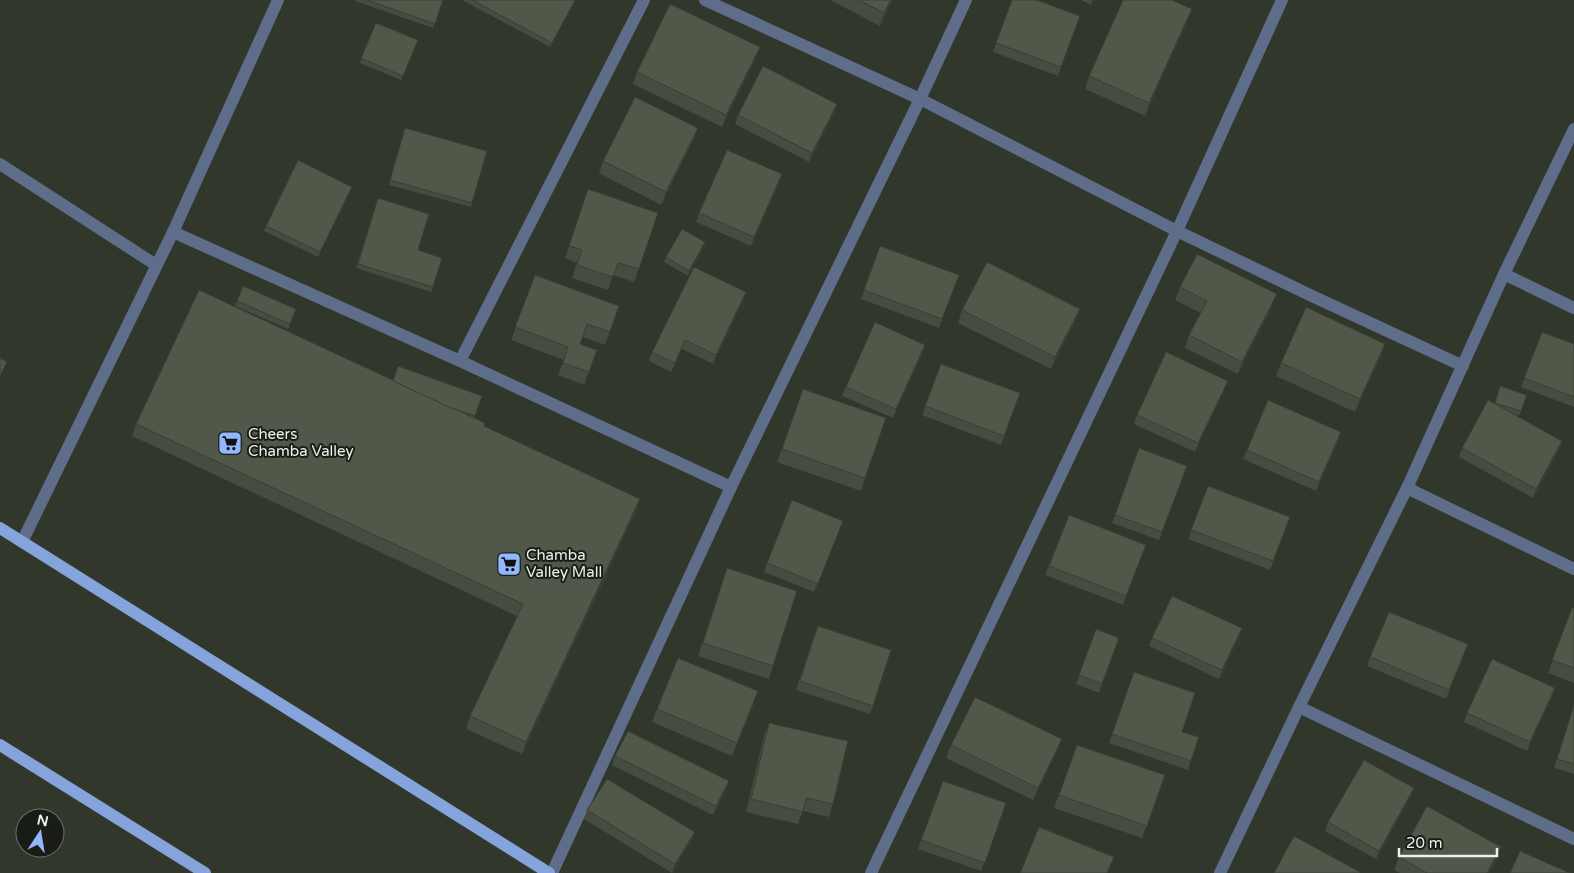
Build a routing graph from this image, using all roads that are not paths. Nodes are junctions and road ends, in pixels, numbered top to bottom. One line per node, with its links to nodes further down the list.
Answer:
1 (278, 0): 10 (street)
2 (644, 0): 14 (street)
3 (705, 0): 6 (street)
4 (966, 0): 6 (street)
5 (1282, 0): 9 (street)
6 (920, 99): 9 (street); 16 (street)
7 (1574, 129): 12 (street)
8 (0, 164): 11 (street)
9 (1177, 231): 15 (street); 26 (street)
10 (173, 232): 11 (street); 14 (street)
11 (156, 265): 19 (street)
12 (1504, 274): 13 (street); 15 (street)
13 (1574, 308)
14 (460, 361): 16 (street)
15 (1462, 366): 17 (street)
16 (731, 487): 25 (street)
17 (1407, 488): 20 (street); 21 (street)
18 (0, 528): 19 (main road)
19 (22, 542): 25 (main road)
20 (1574, 569)
21 (1299, 707): 23 (street); 27 (street)
22 (0, 745): 24 (main road)
23 (1574, 839)
24 (205, 873)
25 (550, 873)
26 (870, 873)
27 (1220, 873)

